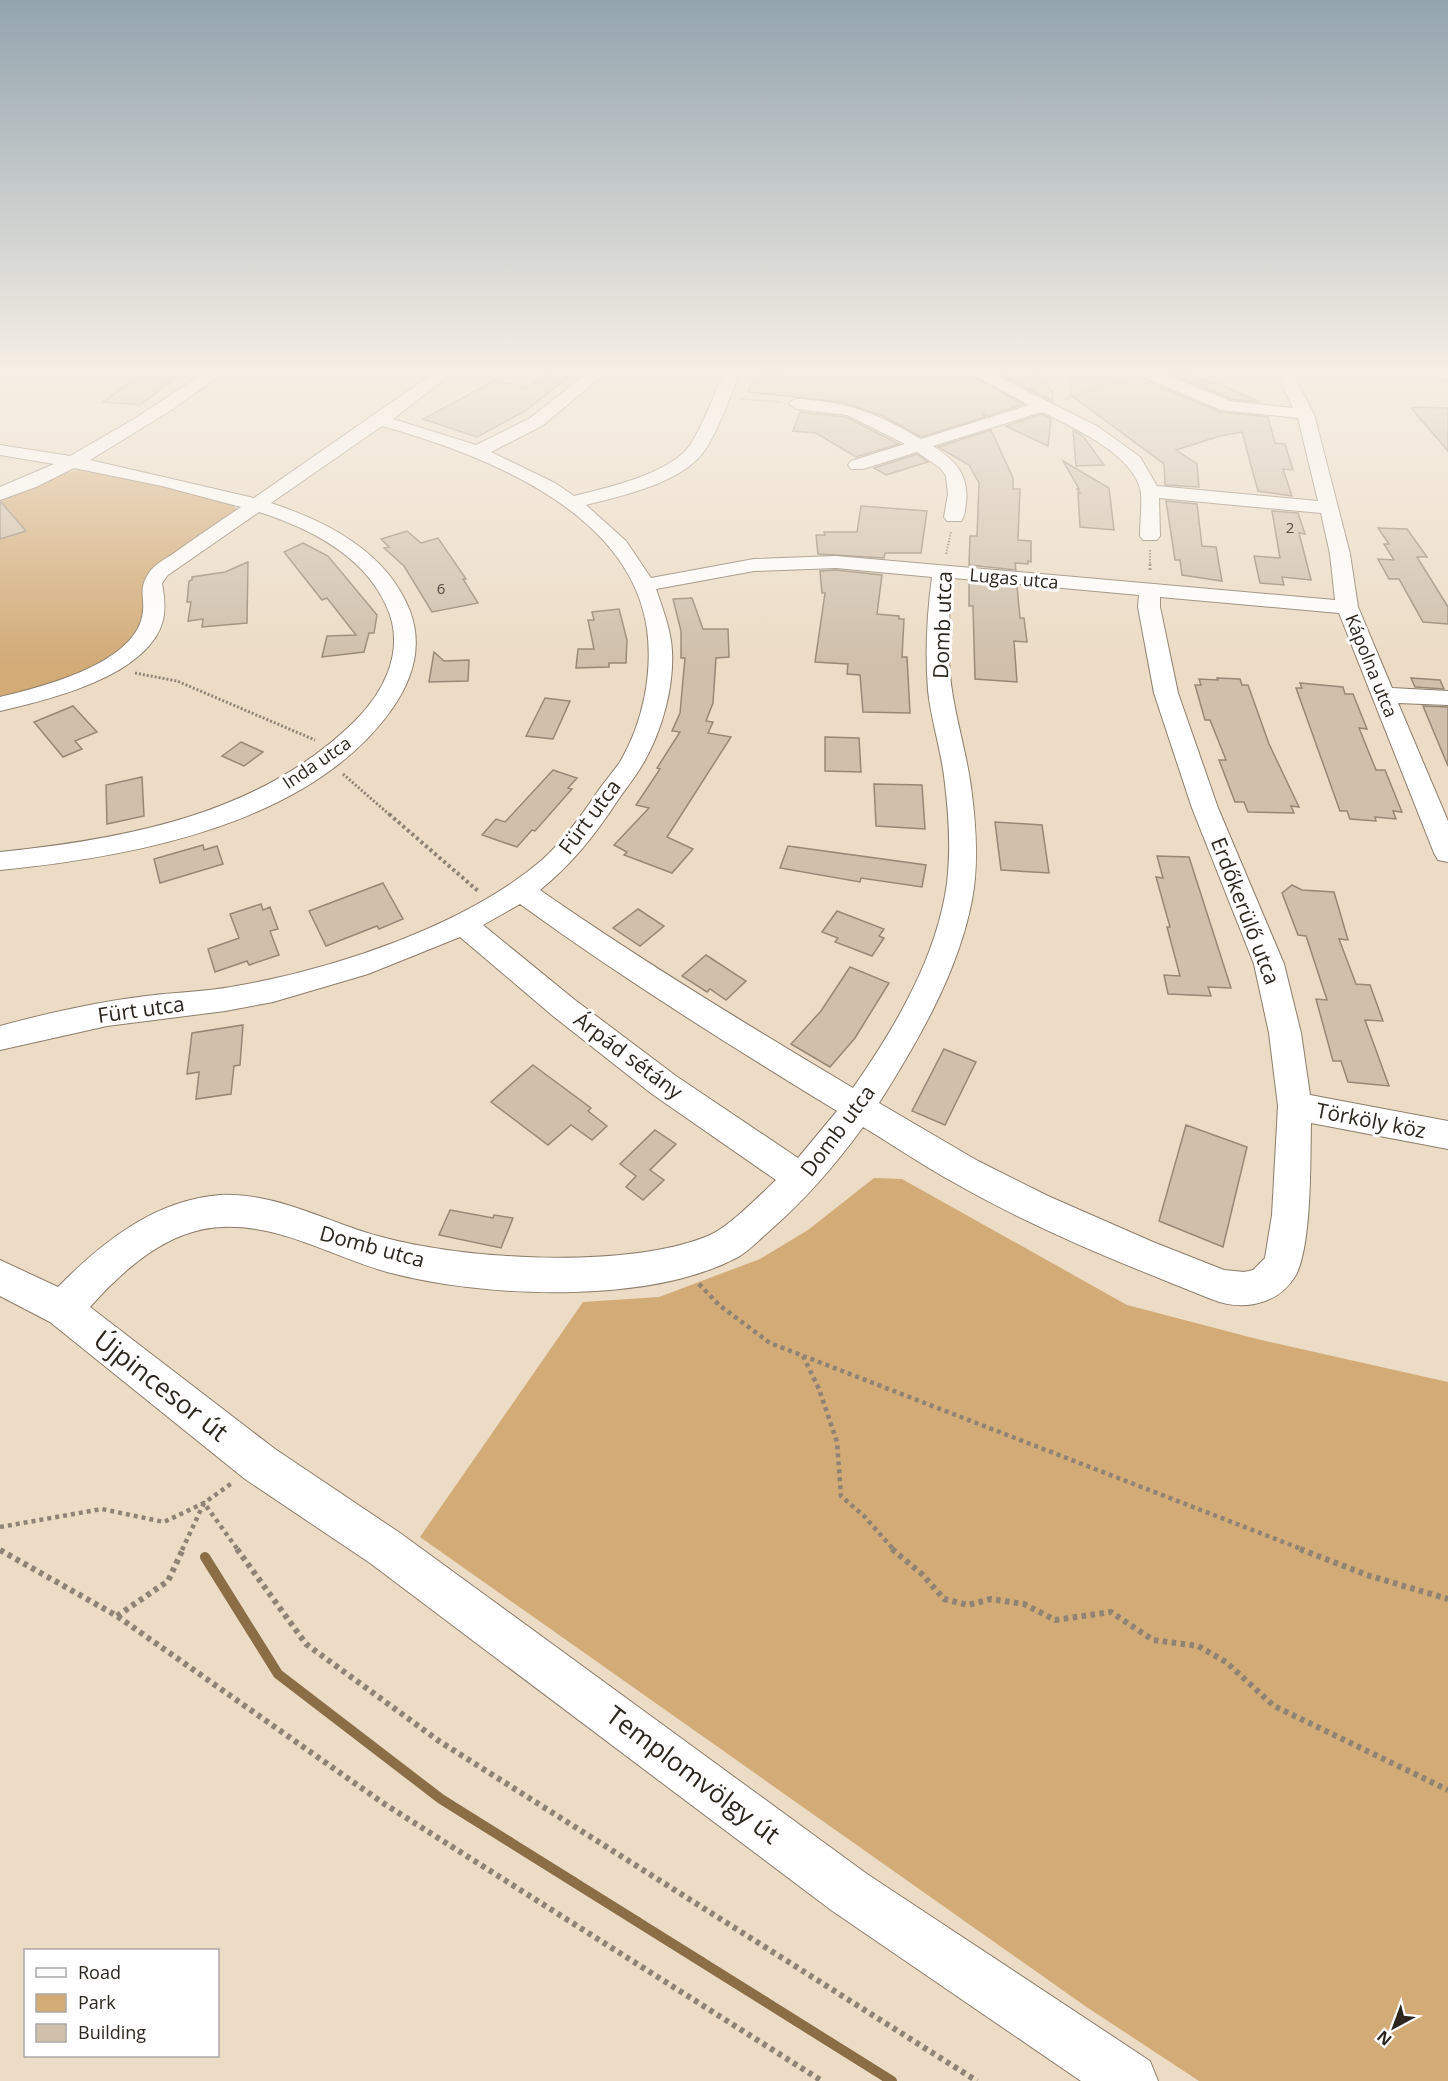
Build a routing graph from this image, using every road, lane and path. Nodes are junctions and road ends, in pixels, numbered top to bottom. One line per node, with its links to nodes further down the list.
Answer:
1 (61, 467): 10 (street)
2 (100, 467): 12 (street, Inda utca)
3 (311, 467): 12 (street)
4 (513, 467): 11 (street, Fürt utca)
5 (672, 467): 11 (street)
6 (947, 467): 14 (street)
7 (1137, 467): 9 (street)
8 (1320, 467): 13 (street, Kápolna utca)
9 (1150, 491): 13 (street); 15 (street)
10 (0, 494)
11 (573, 502): 17 (street, Fürt utca)
12 (256, 505): 20 (street); 24 (street, Inda utca)
13 (1330, 508): 19 (street, Kápolna utca)
14 (954, 517): 16 (path, Domb utca)
15 (1150, 536): 18 (path)
16 (943, 572): 17 (street, Lugas utca); 18 (street, Lugas utca); 32 (street, Domb utca)
17 (645, 585): 27 (street, Fürt utca)
18 (1150, 591): 19 (street, Lugas utca); 31 (street, Erdőkerülő utca)
19 (1347, 607): 21 (street, Kápolna utca)
20 (100, 670): 23 (street); 24 (path)
21 (1382, 695): 22 (street); 25 (street, Kápolna utca)
22 (1448, 698)
23 (0, 704)
24 (332, 758): 26 (street, Inda utca); 28 (path)
25 (1448, 853)
26 (0, 861)
27 (520, 890): 28 (street, Fürt utca); 32 (street)
28 (494, 905): 29 (street, Fürt utca)
29 (462, 923): 30 (street, Fürt utca); 34 (street, Árpád sétány)
30 (0, 1038)
31 (1295, 1106): 32 (street, Erdőkerülő utca); 33 (street, Törköly köz)
32 (859, 1109): 34 (street, Domb utca)
33 (1448, 1135)
34 (802, 1179): 35 (street, Domb utca)
35 (679, 1263): 37 (street, Domb utca); 38 (path)
36 (0, 1277): 37 (street)
37 (63, 1309): 39 (street, Újpincesor út)
38 (803, 1356): 43 (path); 45 (path)
39 (260, 1464): 40 (path); 48 (street, Templomvölgy út)
40 (204, 1503): 41 (path); 44 (path); 47 (path)
41 (0, 1527)
42 (0, 1550): 44 (path)
43 (1448, 1599)
44 (117, 1616): 46 (path)
45 (1448, 1790)
46 (822, 2081)
47 (977, 2081)
48 (1130, 2081)

